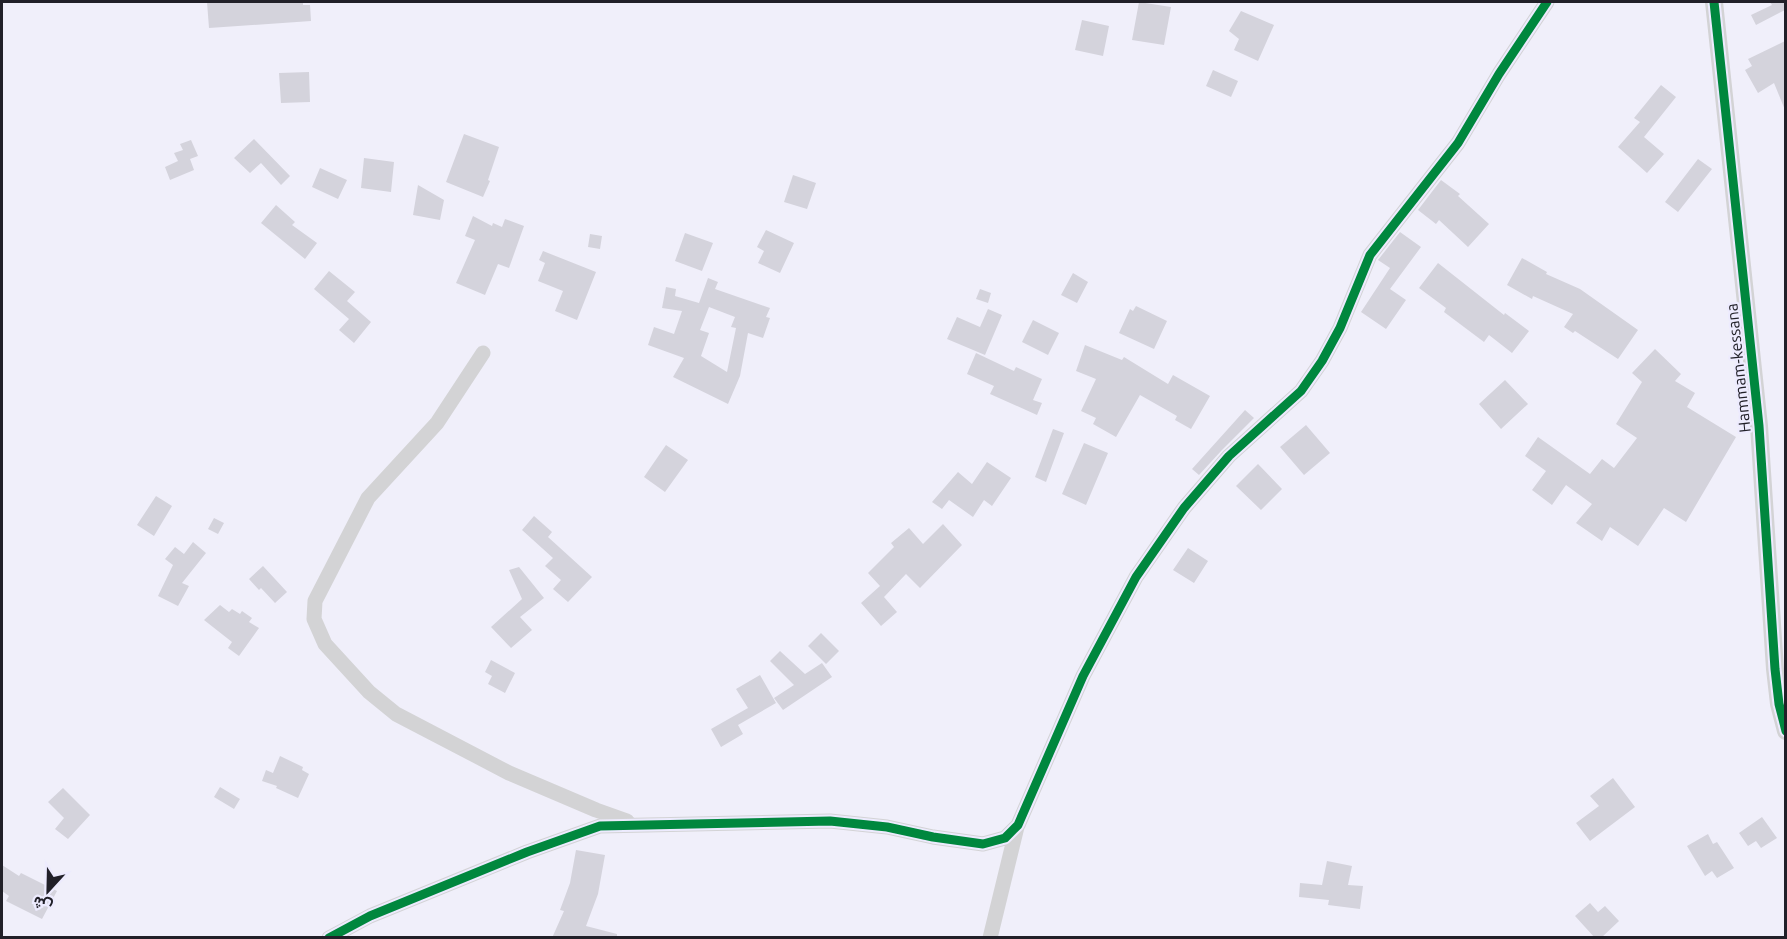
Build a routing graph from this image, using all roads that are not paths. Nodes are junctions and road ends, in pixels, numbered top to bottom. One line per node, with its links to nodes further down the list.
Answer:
1 (1547, 2): 6 (street)
2 (1714, 2): 4 (street, Hammam-kessana)
3 (483, 353): 5 (street)
4 (1785, 731)
5 (635, 824): 6 (street); 7 (street)
6 (1018, 825): 8 (street)
7 (329, 938)
8 (990, 938)

